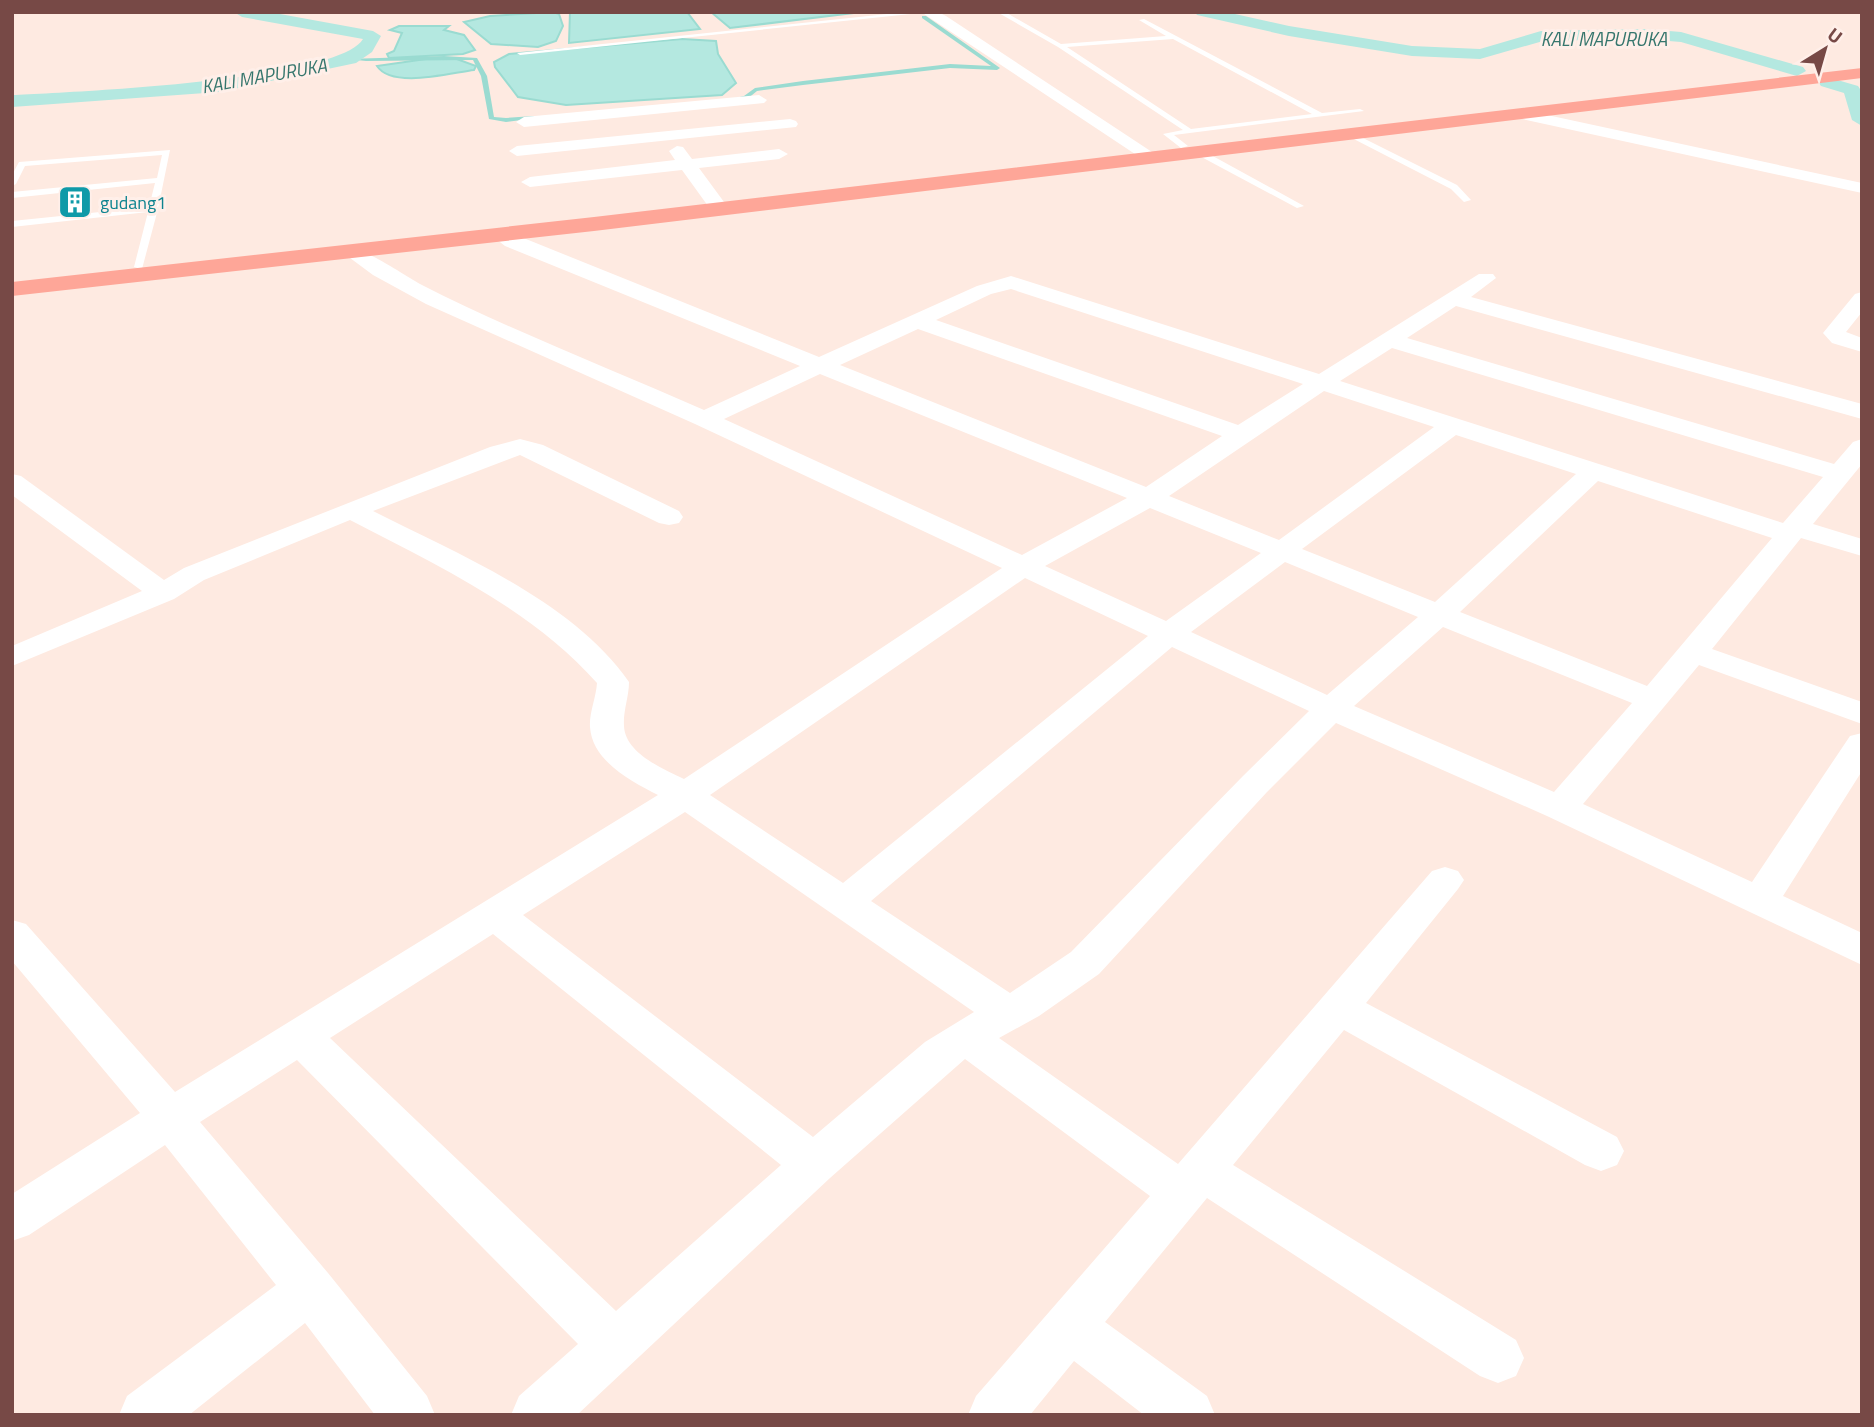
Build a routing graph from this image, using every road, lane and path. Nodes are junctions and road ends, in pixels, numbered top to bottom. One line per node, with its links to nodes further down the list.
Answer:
1 (927, 12): 6 (lane); 21 (street)
2 (1000, 12): 5 (lane)
3 (1142, 20): 4 (lane)
4 (1173, 37): 5 (lane); 14 (lane)
5 (1060, 46): 19 (lane)
6 (520, 53)
7 (1862, 67): 9 (highway)
8 (1862, 73): 9 (highway)
9 (1695, 91): 13 (highway); 19 (highway)
10 (759, 100): 11 (street)
11 (650, 111): 15 (street); 18 (street)
12 (1360, 111): 14 (lane)
13 (1520, 114): 17 (highway); 27 (street)
14 (1319, 115): 19 (lane)
15 (524, 122)
16 (790, 124): 18 (street)
17 (1349, 133): 19 (highway); 29 (lane)
18 (668, 136): 20 (street); 23 (street)
19 (1190, 143): 21 (highway); 31 (lane); 34 (highway)
20 (517, 151)
21 (1144, 152): 30 (highway)
22 (779, 154): 23 (street)
23 (687, 165): 25 (street); 30 (street)
24 (160, 180): 26 (lane); 28 (lane); 32 (lane)
25 (530, 182)
26 (12, 184)
27 (1862, 187)
28 (12, 195)
29 (1467, 200)
30 (715, 202): 36 (highway)
31 (1300, 206)
32 (154, 209): 33 (lane); 36 (lane)
33 (12, 224)
34 (501, 235): 35 (highway); 45 (street)
35 (352, 251): 39 (highway); 48 (street)
36 (139, 267): 38 (highway)
37 (1486, 278): 41 (street)
38 (12, 280)
39 (12, 289)
40 (1862, 298): 44 (street)
41 (1454, 299): 43 (street); 47 (street)
42 (917, 321): 45 (street); 46 (street); 50 (street)
43 (1391, 340): 46 (street); 53 (street)
44 (1862, 345)
45 (818, 366): 48 (street); 55 (street)
46 (1321, 383): 49 (street); 50 (street)
47 (1862, 412)
48 (704, 419): 61 (street)
49 (1452, 426): 52 (street); 60 (street)
50 (1241, 434): 55 (street)
51 (1862, 447): 53 (street)
52 (1595, 470): 58 (street); 63 (street)
53 (1839, 474): 58 (street)
54 (12, 482): 62 (street)
55 (1148, 498): 60 (street); 61 (street)
56 (351, 510): 57 (street); 62 (street); 71 (street)
57 (669, 517)
58 (1791, 531): 59 (street); 65 (street)
59 (1862, 548)
60 (1284, 551): 63 (street); 64 (street)
61 (1024, 566): 64 (street); 71 (street)
62 (163, 593): 66 (street)
63 (1440, 614): 67 (street); 68 (street)
64 (1170, 634): 68 (street); 75 (street)
65 (1692, 652): 67 (street); 69 (street)
66 (12, 657)
67 (1653, 700): 72 (street)
68 (1331, 709): 72 (street); 80 (street)
69 (1862, 715)
70 (1862, 744): 74 (street)
71 (685, 795): 75 (street); 76 (street)
72 (1560, 808): 74 (street)
73 (1445, 880): 79 (street)
74 (1759, 902): 77 (street)
75 (844, 903): 80 (street)
76 (496, 915): 81 (street); 85 (street)
77 (1862, 950)
78 (20, 957): 83 (street)
79 (1338, 1007): 84 (street); 86 (street)
80 (1009, 1013): 82 (street)
81 (300, 1036): 83 (street); 90 (street)
82 (965, 1036): 85 (street); 86 (street)
83 (169, 1118): 87 (street); 88 (street)
84 (1601, 1151)
85 (814, 1164): 90 (street)
86 (1192, 1181): 89 (street); 91 (street)
87 (12, 1220)
88 (310, 1289): 92 (street); 93 (street)
89 (1069, 1326): 95 (street); 96 (street)
90 (615, 1345): 94 (street)
91 (1498, 1357)
92 (146, 1415)
93 (408, 1415)
94 (538, 1415)
95 (995, 1415)
96 (1188, 1415)

